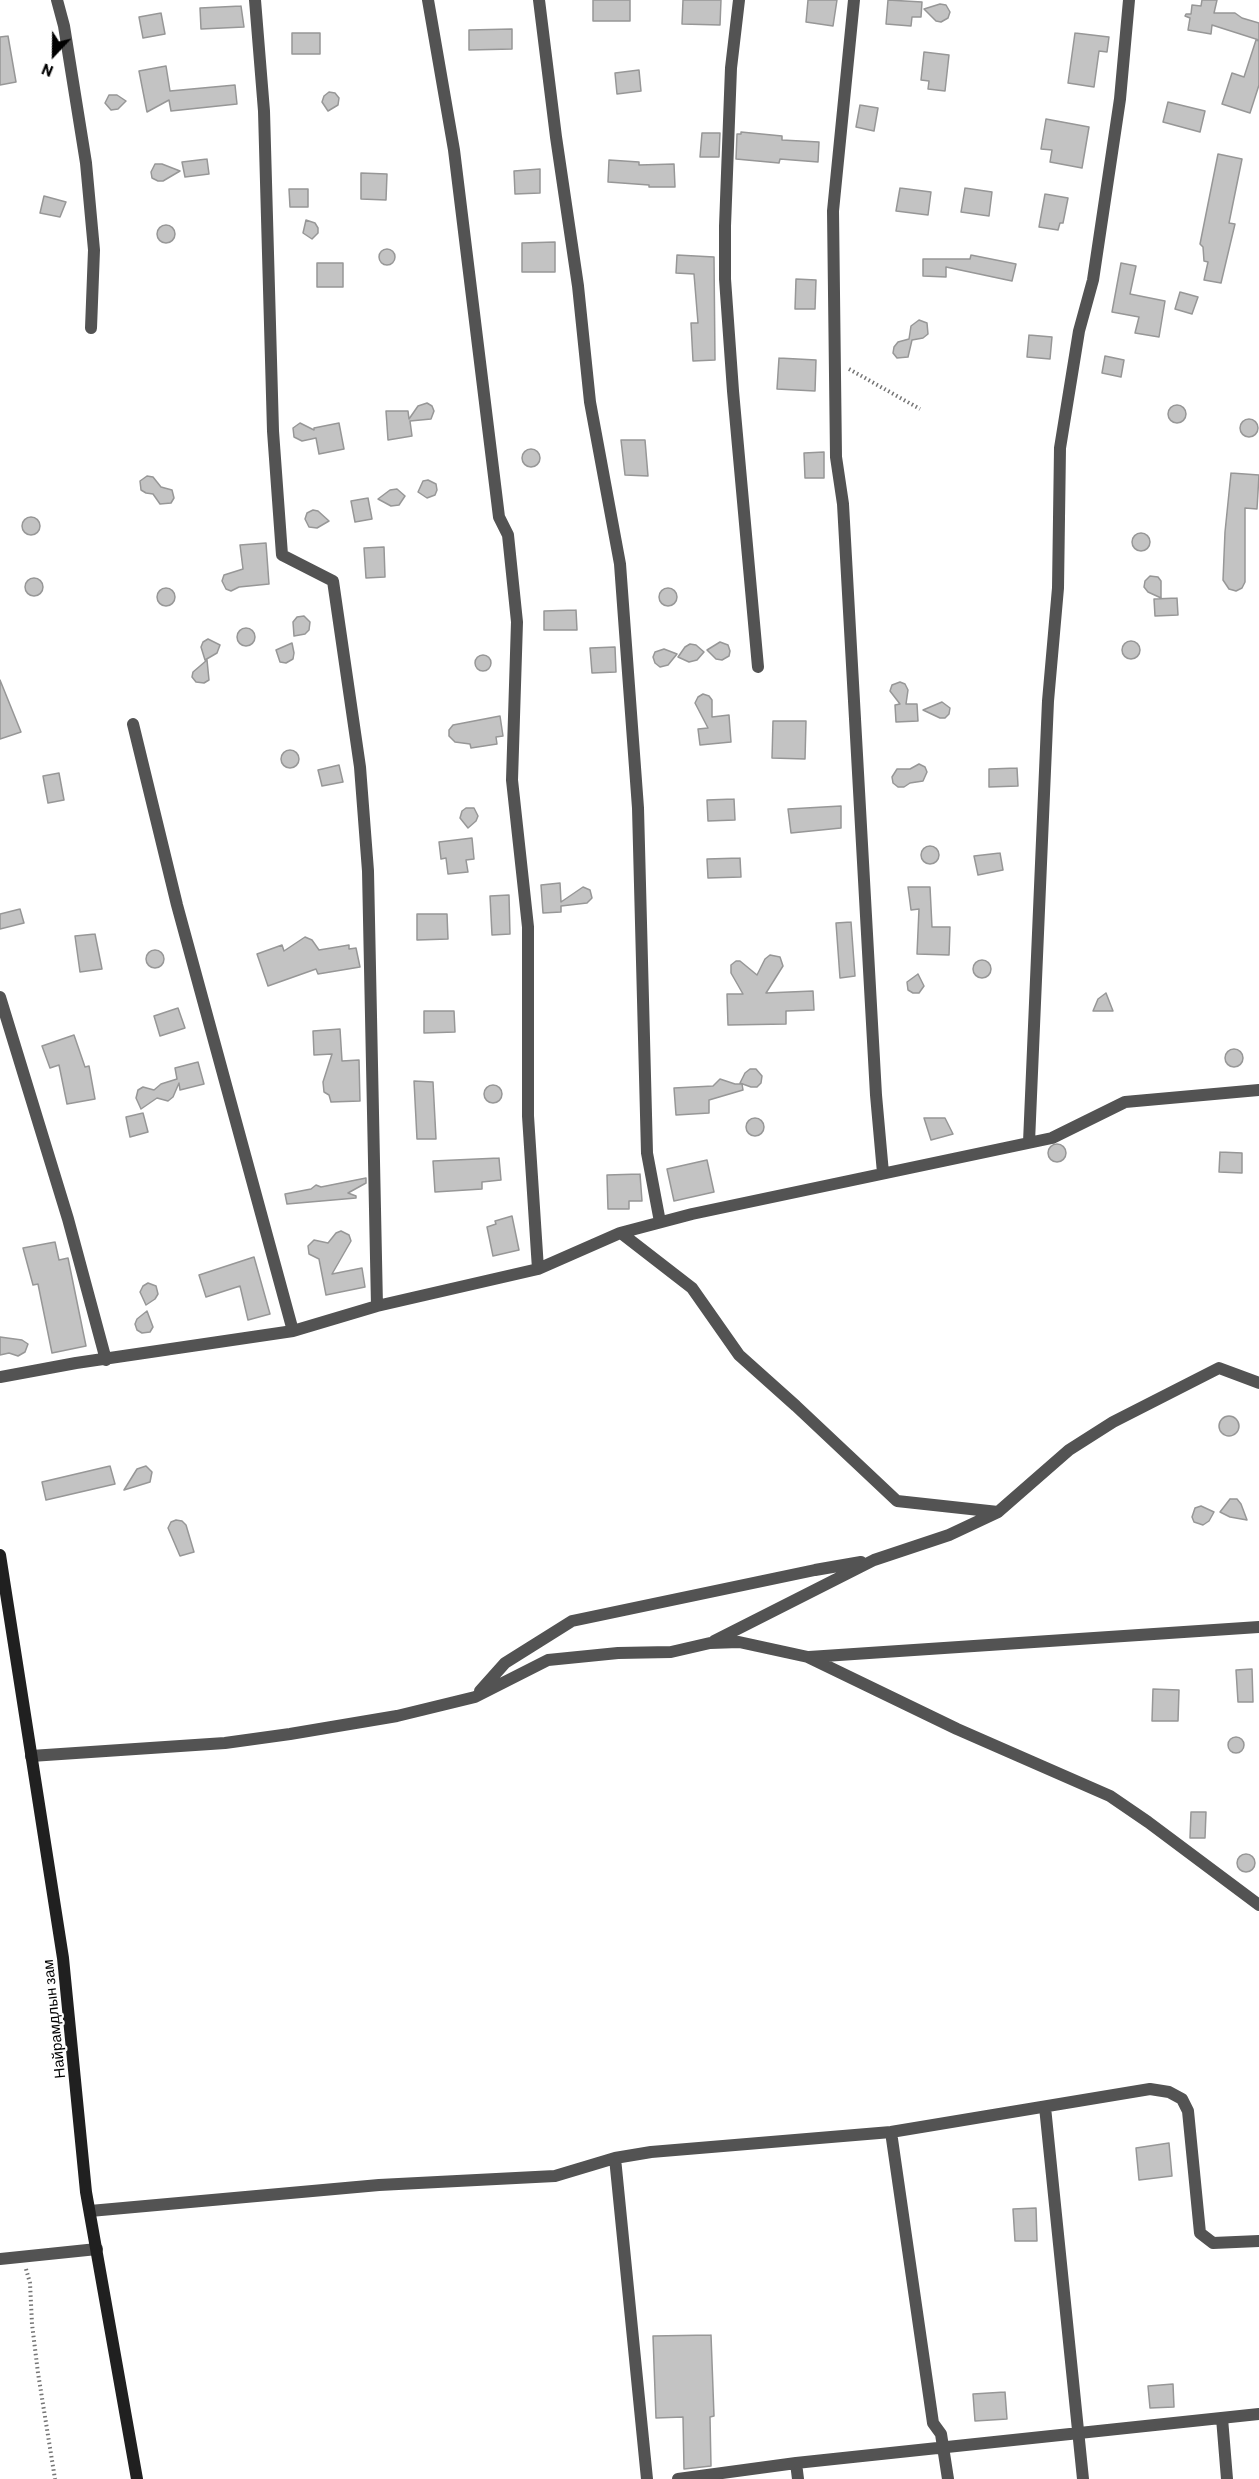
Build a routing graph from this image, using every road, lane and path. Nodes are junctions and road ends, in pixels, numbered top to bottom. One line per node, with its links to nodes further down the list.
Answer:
1 (57, 0): 8 (street)
2 (255, 0): 20 (street)
3 (428, 0): 19 (street)
4 (539, 0): 17 (street)
5 (739, 0): 11 (street)
6 (854, 0): 9 (street)
7 (1129, 0): 15 (street)
8 (91, 328)
9 (834, 354): 10 (path); 16 (street)
10 (920, 409)
11 (758, 667)
12 (133, 724): 21 (street)
13 (0, 998): 22 (street)
14 (1259, 1090): 15 (street)
15 (1029, 1142): 16 (street)
16 (884, 1173): 17 (street)
17 (660, 1222): 18 (street)
18 (621, 1233): 19 (street); 25 (street)
19 (538, 1269): 20 (street)
20 (377, 1306): 21 (street)
21 (293, 1331): 22 (street)
22 (106, 1360): 23 (street)
23 (0, 1377)
24 (1259, 1383): 25 (street)
25 (998, 1512): 27 (street)
26 (0, 1555): 32 (main road, Найрамдлын зам)
27 (874, 1560): 29 (street); 31 (street)
28 (1259, 1627): 30 (street)
29 (710, 1643): 30 (street); 31 (street)
30 (808, 1657): 33 (street)
31 (474, 1697): 32 (street)
32 (32, 1756): 37 (main road, Найрамдлын зам)
33 (1259, 1905)
34 (1045, 2107): 35 (street); 38 (street); 44 (street)
35 (891, 2132): 36 (street); 45 (street)
36 (615, 2158): 37 (street); 49 (street)
37 (90, 2211): 39 (main road, Найрамдлын зам)
38 (1259, 2241)
39 (97, 2250): 40 (street); 48 (main road, Найрамдлын зам)
40 (22, 2256): 41 (street); 47 (path)
41 (0, 2259)
42 (1259, 2414): 43 (street)
43 (1222, 2418): 44 (street); 54 (street)
44 (1080, 2435): 45 (street); 53 (street)
45 (945, 2449): 46 (street); 52 (street)
46 (796, 2463): 50 (street); 51 (street)
47 (55, 2479)
48 (137, 2479)
49 (647, 2479)
50 (678, 2479)
51 (798, 2479)
52 (948, 2479)
53 (1083, 2479)
54 (1227, 2479)

